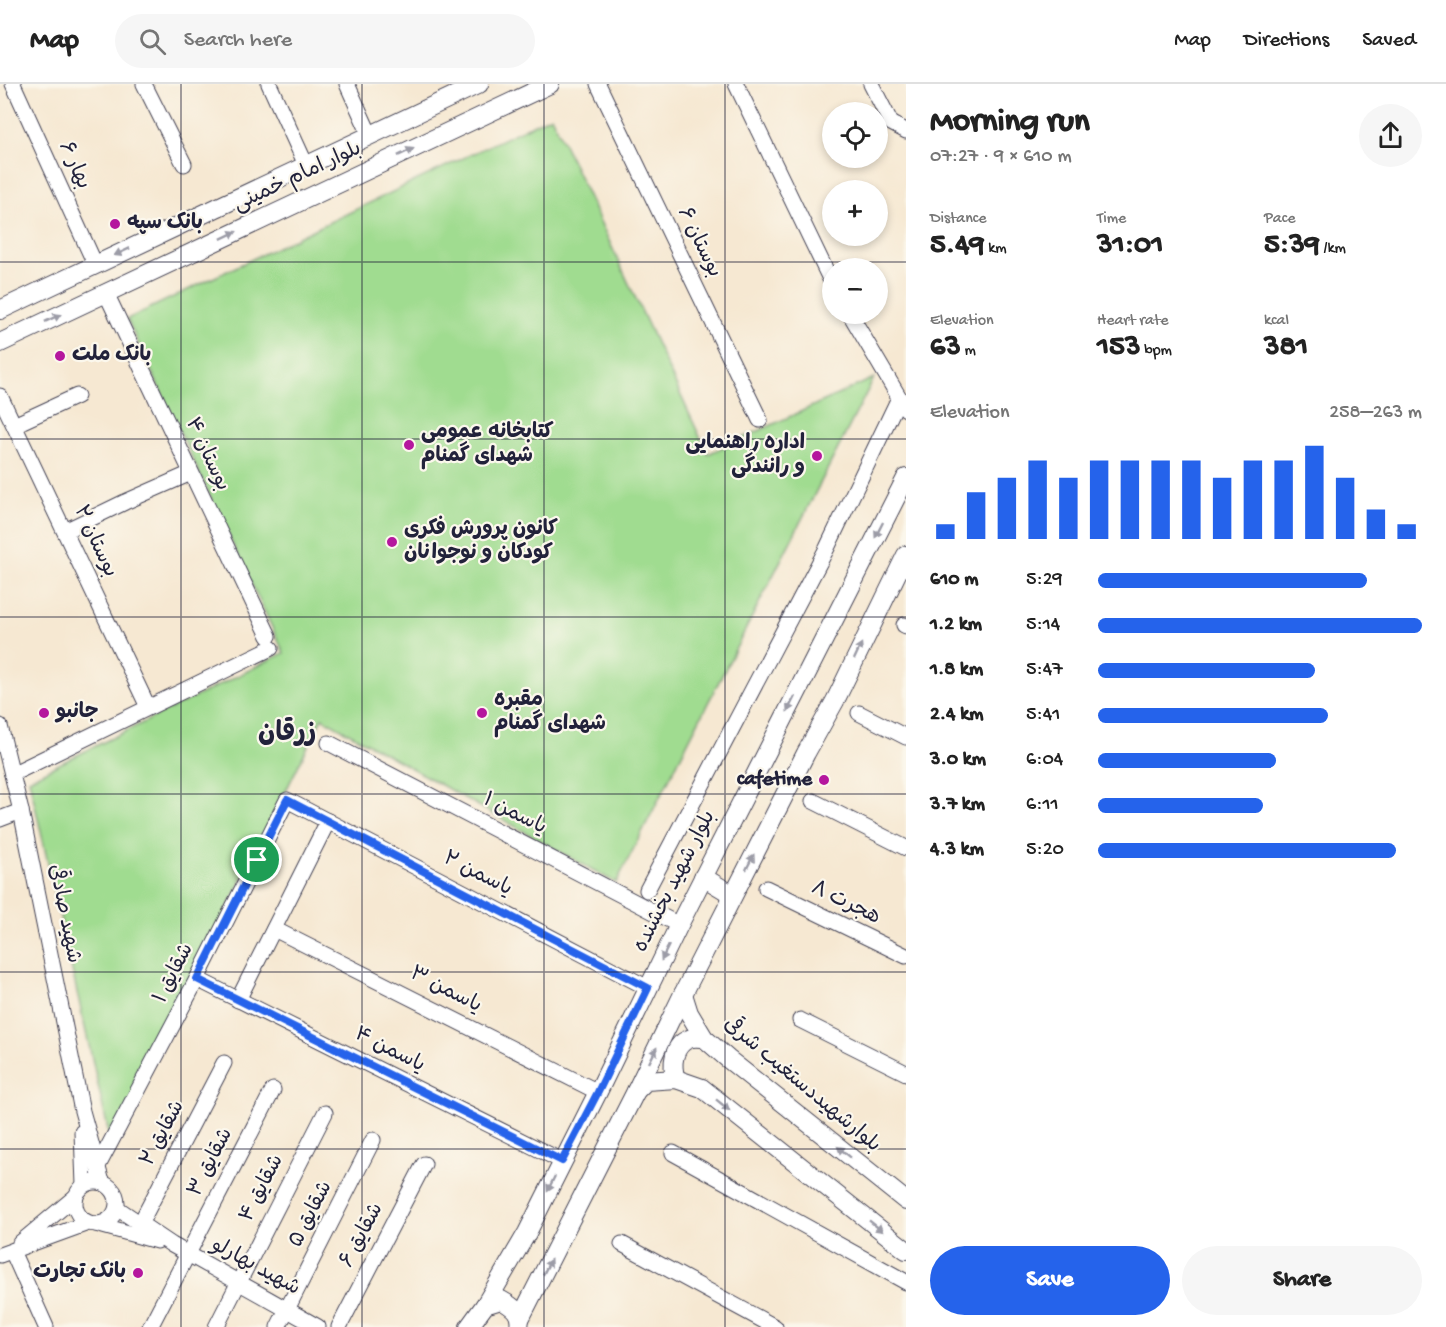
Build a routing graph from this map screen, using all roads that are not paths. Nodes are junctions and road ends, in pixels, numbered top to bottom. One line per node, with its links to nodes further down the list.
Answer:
1 (13, 84): 15 (street, بهار ۶)
2 (144, 84): 12 (street)
3 (268, 84): 13 (street)
4 (347, 84): 11 (street)
5 (479, 84): 11 (main road, بلوار امام خمینی)
6 (550, 84): 16 (main road, بلوار امام خمینی, one-way to 6)
7 (598, 84): 23 (street, بوستان ۶)
8 (736, 84): 14 (street)
9 (871, 84): 10 (street)
10 (906, 131)
11 (370, 135): 13 (main road, بلوار امام خمینی)
12 (184, 164)
13 (306, 165): 15 (main road, بلوار امام خمینی, one-way to 15)
14 (822, 263)
15 (95, 264): 17 (main road, بلوار امام خمینی)
16 (106, 293): 19 (main road, بلوار امام خمینی, one-way to 16); 25 (street, بوستان ۴)
17 (0, 310)
18 (856, 324): 22 (street)
19 (0, 344)
20 (0, 396): 24 (street, بوستان ۲)
21 (77, 396): 24 (street)
22 (903, 404): 43 (street)
23 (760, 420)
24 (14, 425): 27 (street, بوستان ۲)
25 (191, 473): 27 (street); 29 (street, بوستان ۴)
26 (906, 478): 41 (main road, بلوار شهید بخشنده, one-way to 41)
27 (65, 531): 29 (street, بوستان ۲)
28 (906, 555): 44 (main road, one-way to 28)
29 (148, 707): 34 (street)
30 (859, 713): 32 (street)
31 (0, 726): 34 (street, شهید صادقی)
32 (906, 737)
33 (329, 743): 45 (street, یاسمن ۱)
34 (12, 774): 37 (street, شهید صادقی)
35 (287, 800): 39 (street, یاسمن ۲); 48 (street, شقایق ۱)
36 (813, 801): 40 (street)
37 (21, 811): 38 (street); 60 (street, شهید صادقی)
38 (0, 819)
39 (328, 821): 46 (street); 49 (street, یاسمن ۲)
40 (906, 848)
41 (703, 878): 44 (main road); 45 (main road, بلوار شهید بخشنده)
42 (766, 888): 47 (street, هجرت ۸)
43 (647, 890)
44 (733, 895): 50 (main road)
45 (679, 925): 49 (main road, بلوار شهید بخشنده, one-way to 49)
46 (274, 929): 51 (street); 58 (street, یاسمن ۳)
47 (906, 956)
48 (197, 979): 51 (street, یاسمن ۴); 66 (street, شقایق ۱)
49 (648, 988): 58 (main road, بلوار شهید بخشنده)
50 (683, 994): 53 (main road, بلوارشهیددستغیب شرقی); 59 (main road, one-way to 50)
51 (238, 1000): 64 (street, یاسمن ۴)
52 (800, 1020): 55 (street)
53 (704, 1038): 56 (main road); 69 (main road, بلوارشهیددستغیب شرقی, one-way to 53)
54 (224, 1063): 72 (street, شقایق ۲)
55 (906, 1073)
56 (676, 1079): 59 (main road); 75 (main road, one-way to 75)
57 (273, 1090): 77 (street, شقایق ۳)
58 (598, 1092): 64 (main road, بلوار شهید بخشنده)
59 (635, 1092): 82 (main road, one-way to 59)
60 (82, 1111): 66 (street); 68 (street)
61 (325, 1113): 79 (street, شقایق ۴)
62 (374, 1140): 81 (street, شقایق ۵)
63 (673, 1153): 78 (street)
64 (562, 1161): 80 (main road, بلوار شهید بخشنده, one-way to 80)
65 (424, 1164): 88 (street, شقایق ۶)
66 (98, 1166): 67 (street)
67 (102, 1182): 68 (street); 70 (street)
68 (79, 1191): 71 (street); 76 (street)
69 (906, 1201)
70 (117, 1208): 71 (street); 72 (street, شهید بهارلو)
71 (92, 1224): 74 (street); 76 (street)
72 (140, 1224): 74 (street, شهید بهارلو)
73 (622, 1244): 90 (street)
74 (172, 1245): 77 (street, شهید بهارلو)
75 (906, 1250)
76 (6, 1253): 83 (street)
77 (188, 1255): 79 (street, شهید بهارلو); 84 (street, شقایق ۳)
78 (906, 1282)
79 (239, 1283): 81 (street, شهید بهارلو); 85 (street, شقایق ۴)
80 (485, 1305): 82 (main road); 89 (main road, بلوار شهید بخشنده)
81 (287, 1309): 86 (street, شقایق ۵); 87 (street, شهید بهارلو)
82 (520, 1323)
83 (46, 1327)
84 (150, 1327)
85 (216, 1327)
86 (278, 1327)
87 (318, 1327)
88 (339, 1327)
89 (469, 1327)
90 (775, 1327)

